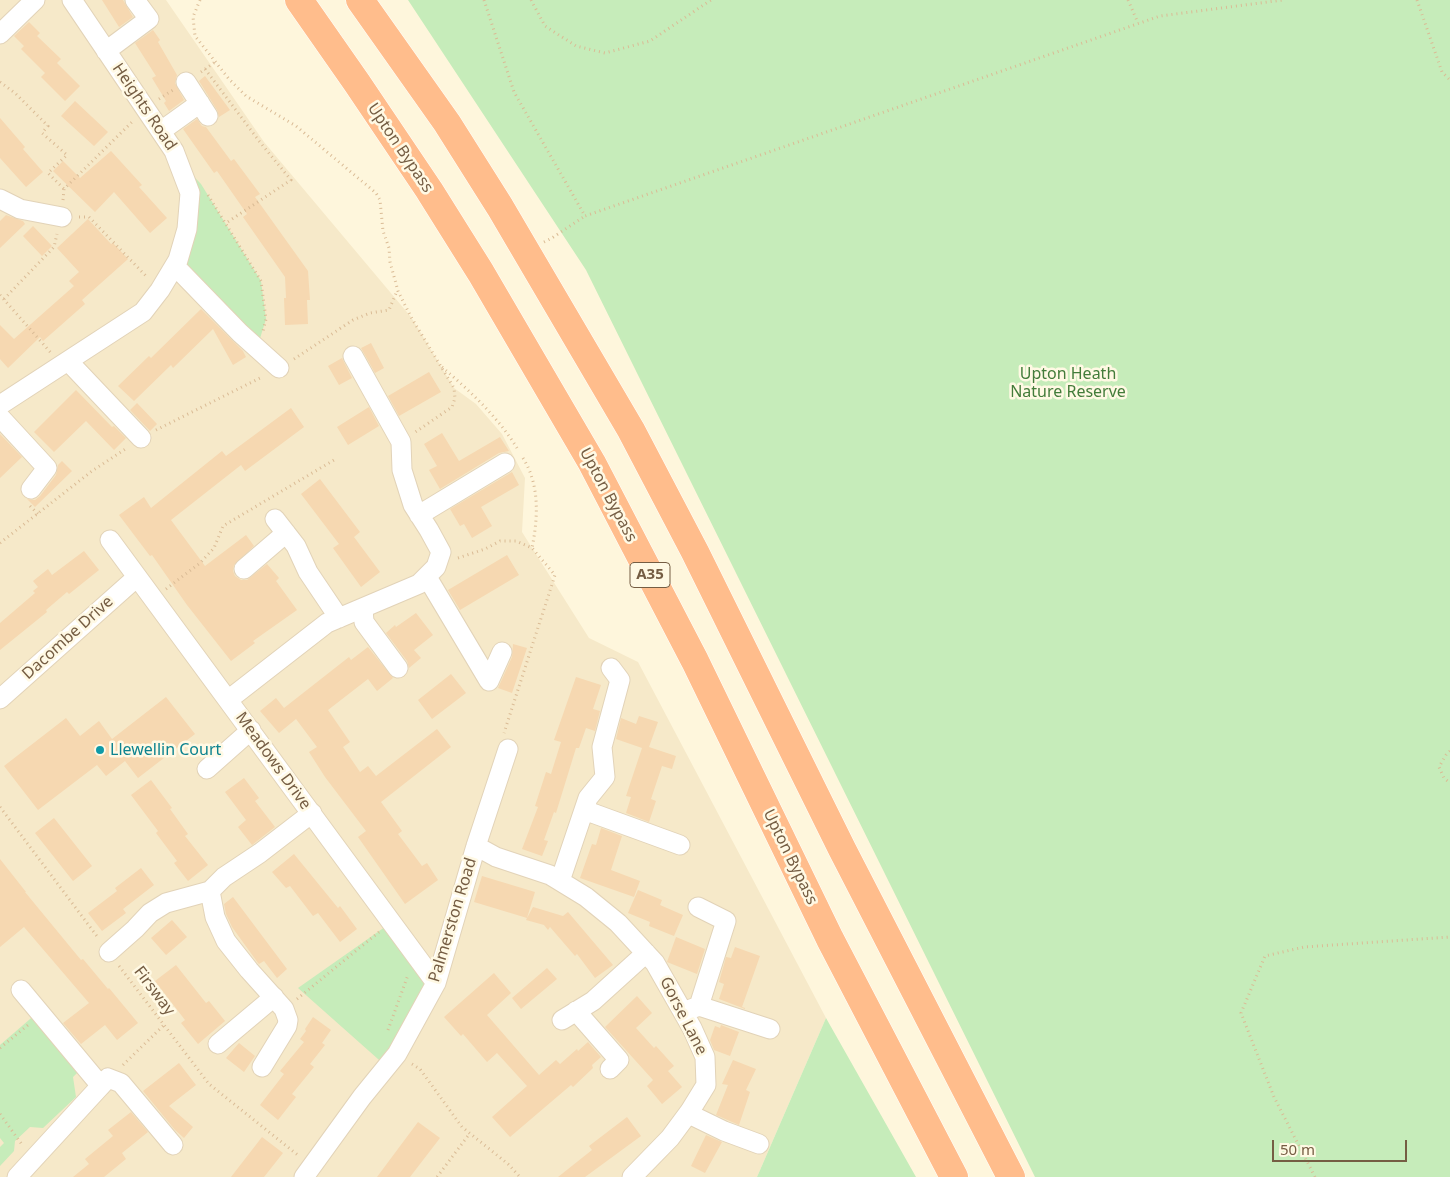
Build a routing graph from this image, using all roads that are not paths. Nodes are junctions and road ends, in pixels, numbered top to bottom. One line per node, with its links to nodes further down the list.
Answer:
1 (36, 0): 6 (street)
2 (72, 0): 7 (street, Heights Road)
3 (135, 0): 7 (street)
4 (299, 0): 60 (highway, Upton Bypass / A35)
5 (360, 0): 61 (highway)
6 (0, 34)
7 (106, 51): 9 (street, Heights Road)
8 (186, 82): 9 (street)
9 (161, 131): 12 (street, Heights Road)
10 (0, 199): 11 (street)
11 (62, 217)
12 (175, 266): 14 (street, Heights Road); 15 (street)
13 (352, 356): 21 (street)
14 (65, 363): 16 (street, Heights Road); 18 (street)
15 (279, 368)
16 (0, 405)
17 (0, 417): 20 (street)
18 (141, 438)
19 (505, 463): 21 (street)
20 (31, 488)
21 (420, 515): 25 (street)
22 (110, 540): 24 (street, Meadows Drive)
23 (244, 569): 27 (street)
24 (137, 577): 31 (street, Dacombe Drive); 32 (street, Meadows Drive)
25 (427, 577): 26 (street); 28 (street)
26 (363, 608): 27 (street); 29 (street)
27 (333, 621): 32 (street)
28 (502, 652)
29 (398, 668)
30 (612, 668): 36 (street)
31 (0, 699)
32 (228, 700): 33 (street, Meadows Drive)
33 (251, 730): 35 (street); 37 (street, Meadows Drive)
34 (508, 749): 39 (street, Palmerston Road)
35 (207, 769)
36 (584, 810): 38 (street); 40 (street)
37 (312, 813): 41 (street); 45 (street, Meadows Drive)
38 (680, 845)
39 (476, 846): 40 (street, Gorse Lane); 45 (street, Palmerston Road)
40 (560, 881): 44 (street, Gorse Lane)
41 (210, 891): 43 (street); 47 (street)
42 (698, 907): 48 (street)
43 (109, 952)
44 (646, 953): 48 (street, Gorse Lane); 52 (street)
45 (436, 983): 57 (street, Palmerston Road)
46 (21, 990): 53 (street)
47 (279, 1003): 50 (street); 51 (street)
48 (691, 1009): 49 (street); 54 (street, Gorse Lane)
49 (770, 1029)
50 (218, 1044)
51 (262, 1067)
52 (610, 1069)
53 (105, 1082): 56 (street); 58 (street)
54 (689, 1114): 55 (street); 59 (street, Gorse Lane)
55 (759, 1144)
56 (173, 1145)
57 (310, 1173)
58 (17, 1177)
59 (632, 1177)
60 (954, 1177)
61 (1011, 1177)

